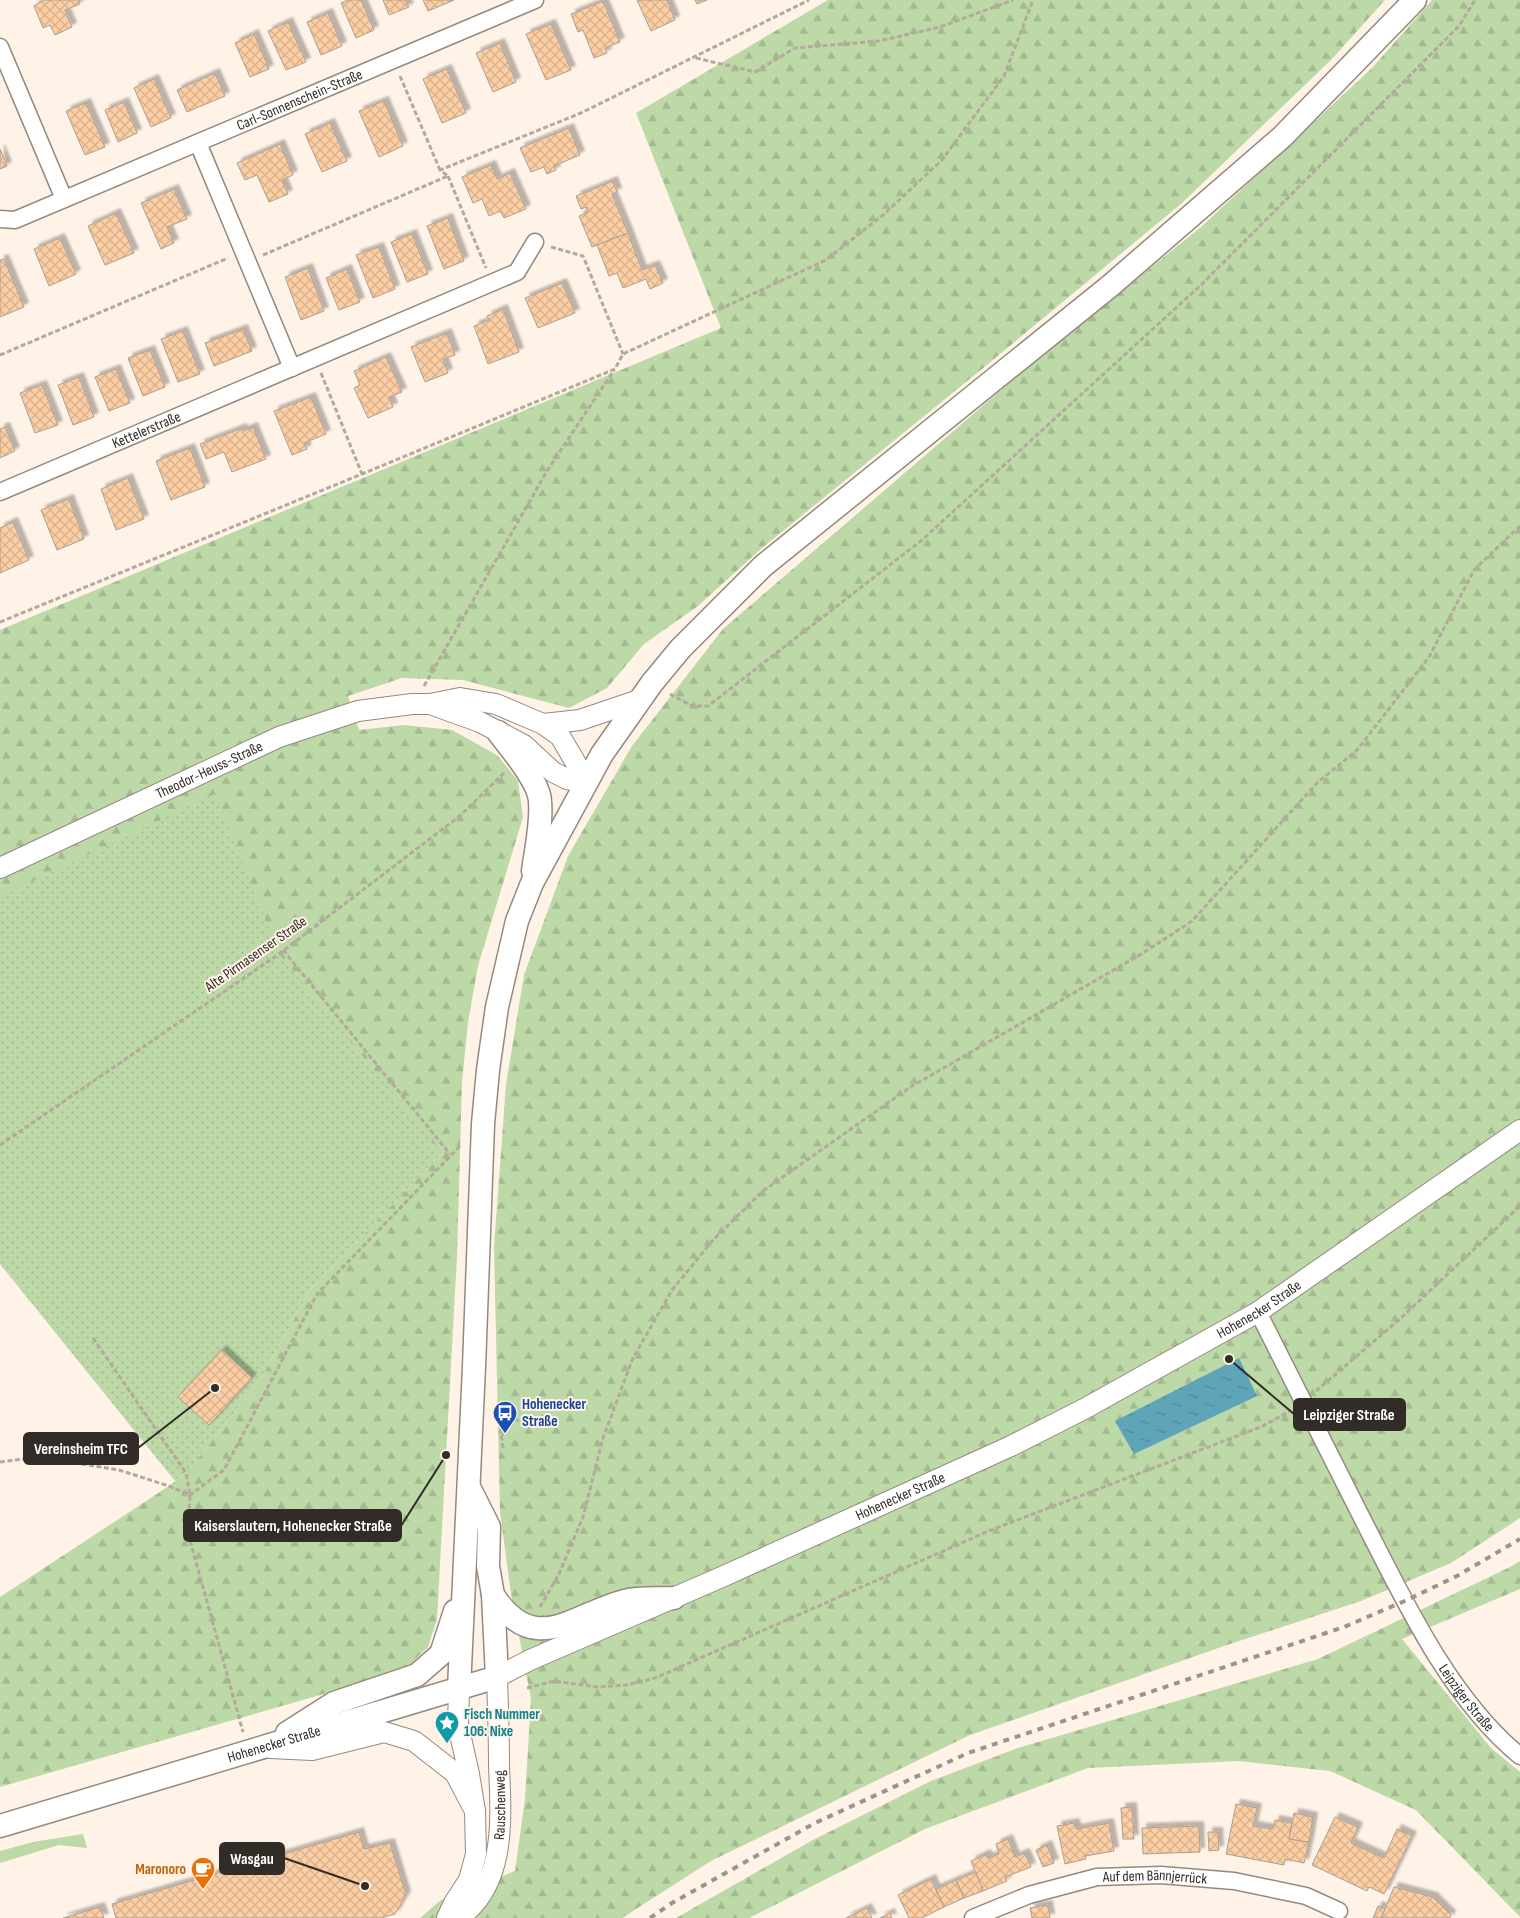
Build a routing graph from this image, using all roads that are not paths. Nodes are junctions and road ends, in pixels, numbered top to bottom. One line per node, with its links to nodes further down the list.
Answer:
1 (535, 0): 4 (street, Carl-Sonnenschein-Straße)
2 (1415, 0): 10 (main road)
3 (0, 47): 5 (street)
4 (198, 143): 5 (street, Carl-Sonnenschein-Straße); 8 (street)
5 (64, 199): 6 (street, Carl-Sonnenschein-Straße)
6 (0, 219)
7 (535, 242): 8 (street, Kettelerstraße)
8 (292, 368): 9 (street, Kettelerstraße)
9 (0, 492)
10 (647, 691): 12 (street); 14 (main road)
11 (426, 696): 12 (street, Theodor-Heuss-Straße); 13 (street, Theodor-Heuss-Straße); 15 (street, Theodor-Heuss-Straße)
12 (543, 724): 14 (street, Theodor-Heuss-Straße)
13 (498, 732): 14 (street, Theodor-Heuss-Straße); 16 (main road)
14 (587, 782): 16 (main road)
15 (0, 868)
16 (532, 883): 19 (main road)
17 (1520, 1130): 18 (street, Hohenecker Straße)
18 (1258, 1312): 22 (street, Hohenecker Straße); 26 (street, Leipziger Straße)
19 (468, 1486): 20 (main road); 21 (main road)
20 (463, 1586): 24 (main road); 25 (main road)
21 (493, 1595): 22 (main road); 23 (main road)
22 (674, 1598): 23 (street, Hohenecker Straße)
23 (497, 1677): 24 (main road, Hohenecker Straße); 31 (street, Rauschenweg)
24 (459, 1689): 25 (main road, Hohenecker Straße); 27 (street, Rauschenweg)
25 (257, 1750): 27 (street); 28 (main road, Hohenecker Straße)
26 (1520, 1756)
27 (475, 1811): 30 (street, Rauschenweg)
28 (0, 1826)
29 (1339, 1911): 32 (street, Auf dem Bännjerrück)
30 (447, 1918)
31 (458, 1918)
32 (973, 1918)

